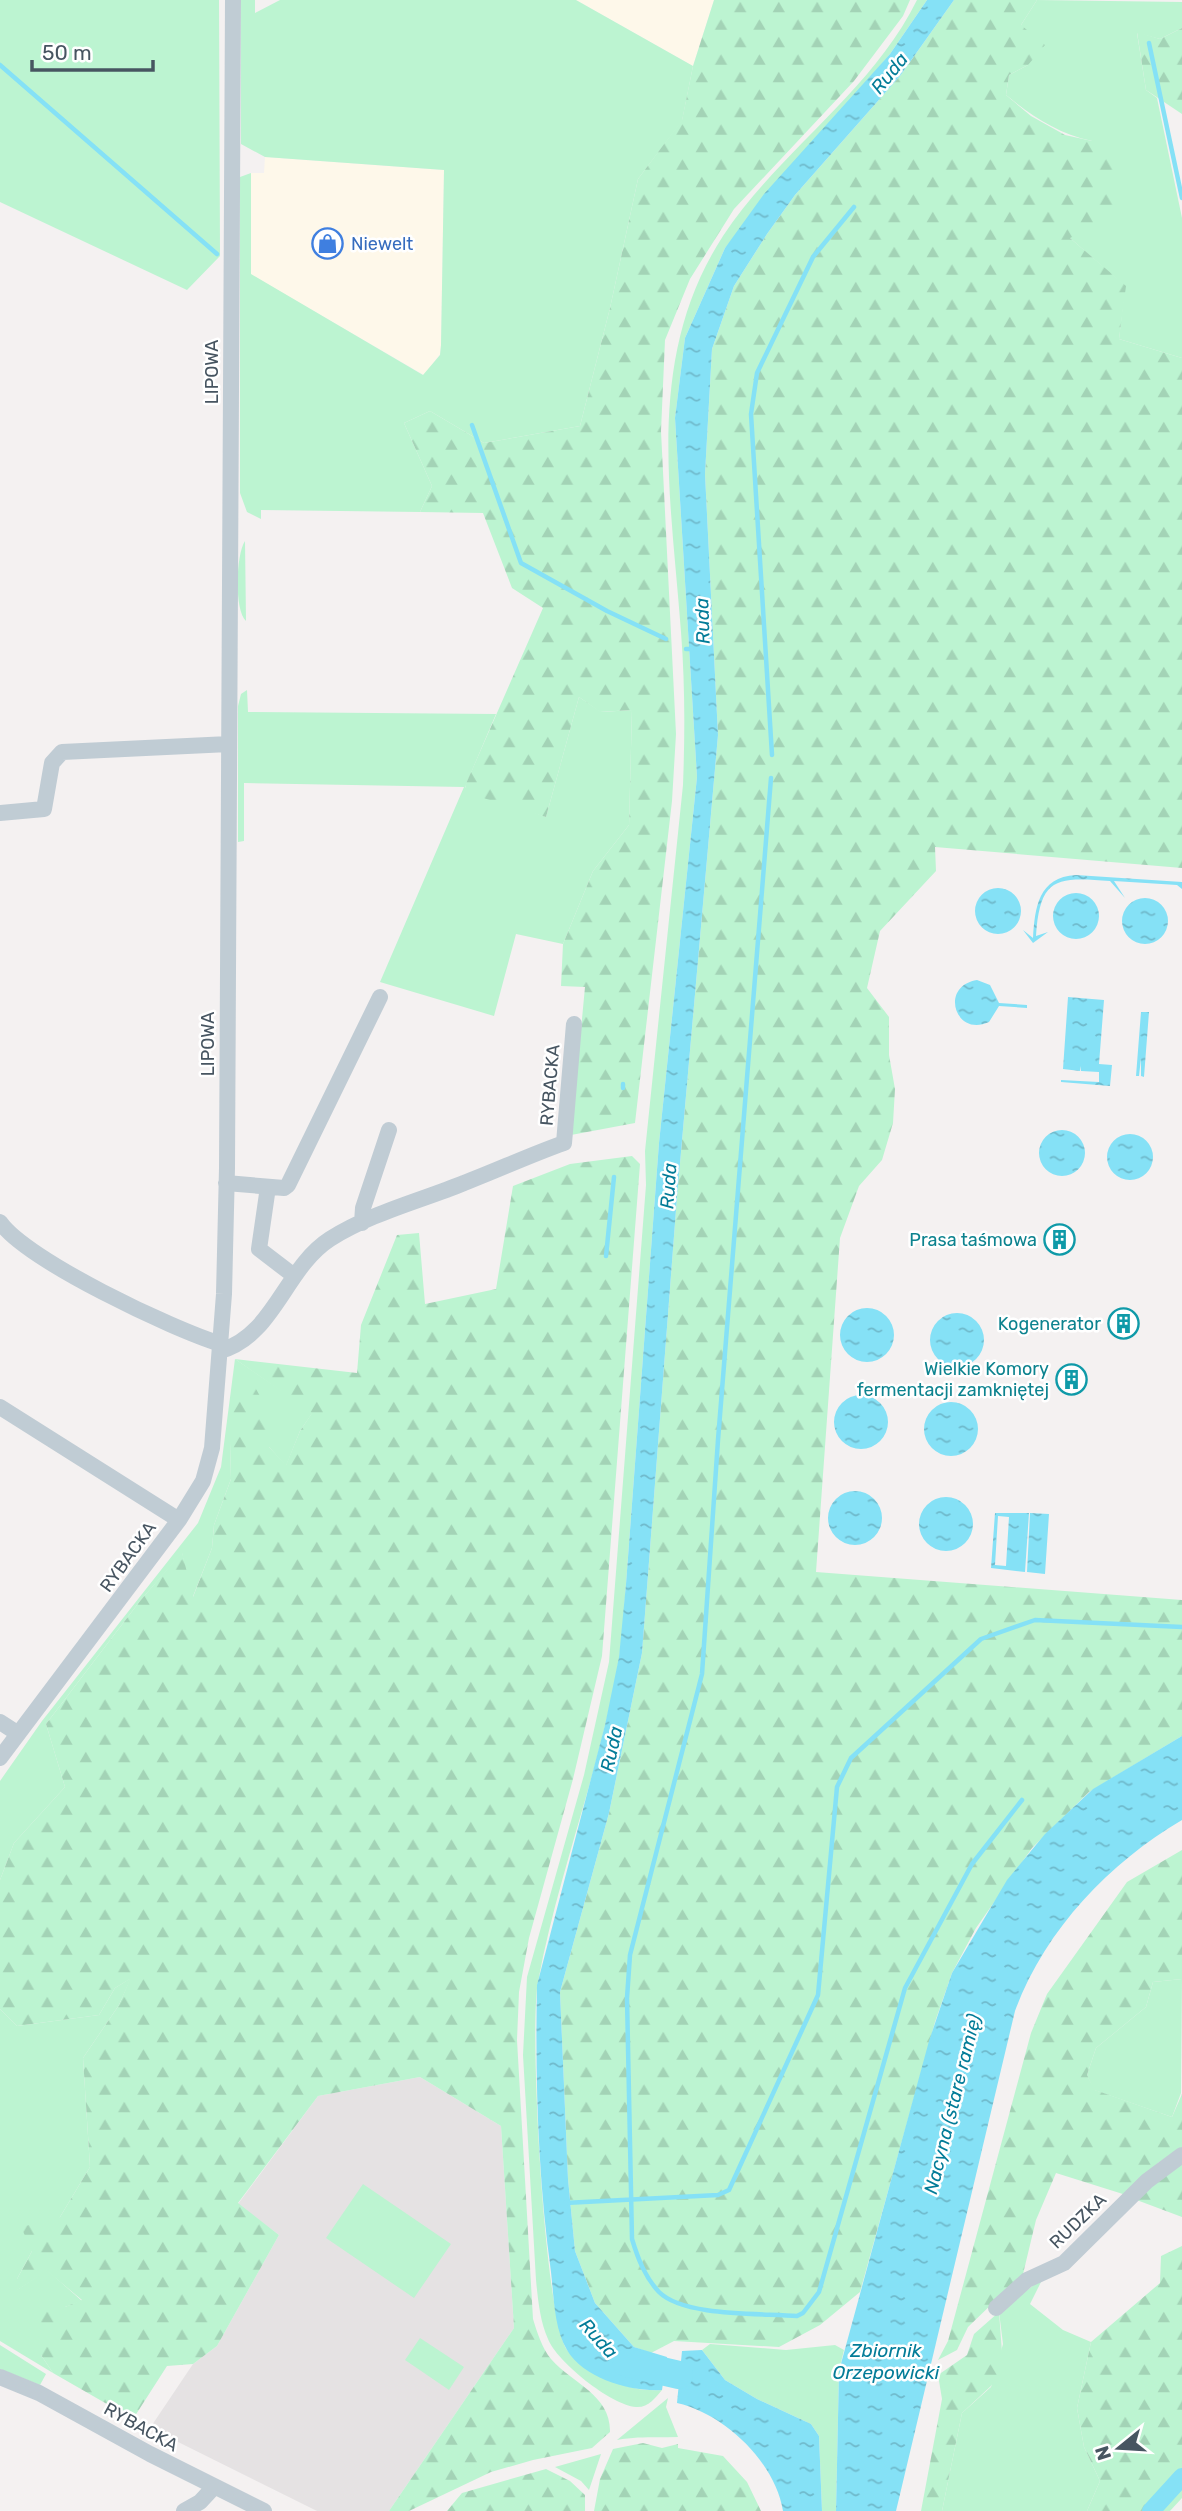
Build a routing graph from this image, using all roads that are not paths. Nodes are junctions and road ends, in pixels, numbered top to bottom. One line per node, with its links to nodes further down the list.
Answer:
1 (233, 0): 2 (street, LIPOWA)
2 (229, 744): 3 (street); 7 (street, LIPOWA)
3 (0, 813)
4 (380, 997): 8 (street)
5 (575, 1024): 10 (street, RYBACKA)
6 (389, 1130): 10 (street)
7 (226, 1183): 8 (street); 12 (street, LIPOWA)
8 (268, 1186): 11 (street)
9 (0, 1222): 12 (street)
10 (362, 1223): 11 (street, RYBACKA)
11 (293, 1275): 12 (street, RYBACKA)
12 (221, 1348): 14 (street, RYBACKA)
13 (0, 1407): 14 (street)
14 (179, 1520): 16 (street, RYBACKA)
15 (0, 1722): 16 (street)
16 (17, 1733): 17 (street, RYBACKA)
17 (0, 1758)
18 (1182, 2155): 19 (street, RUDZKA)
19 (996, 2308)
20 (0, 2377): 21 (street, RYBACKA)
21 (213, 2488): 22 (street); 23 (street, RYBACKA)
22 (184, 2511)
23 (264, 2511)

